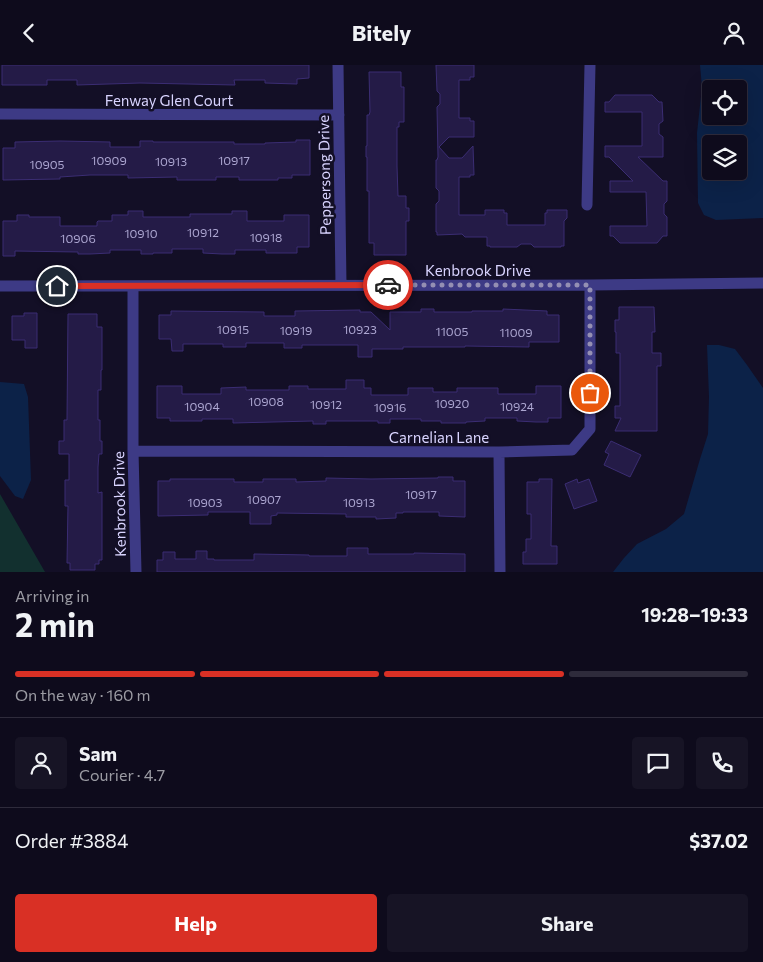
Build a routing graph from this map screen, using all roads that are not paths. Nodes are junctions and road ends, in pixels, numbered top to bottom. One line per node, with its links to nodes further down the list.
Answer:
1 (338, 65): 4 (street, Peppersong Drive)
2 (590, 65): 5 (street)
3 (0, 114): 4 (street, Fenway Glen Court)
4 (339, 115): 7 (street, Peppersong Drive)
5 (586, 205)
6 (763, 283): 8 (street, Kenbrook Drive)
7 (340, 285): 8 (street, Kenbrook Drive); 10 (street, Kenbrook Drive)
8 (590, 285): 12 (street, Carnelian Lane)
9 (0, 286): 10 (street, Kenbrook Drive)
10 (133, 286): 11 (street, Kenbrook Drive)
11 (133, 451): 12 (street, Carnelian Lane); 13 (street, Kenbrook Drive)
12 (499, 452): 14 (street)
13 (136, 572)
14 (500, 572)

